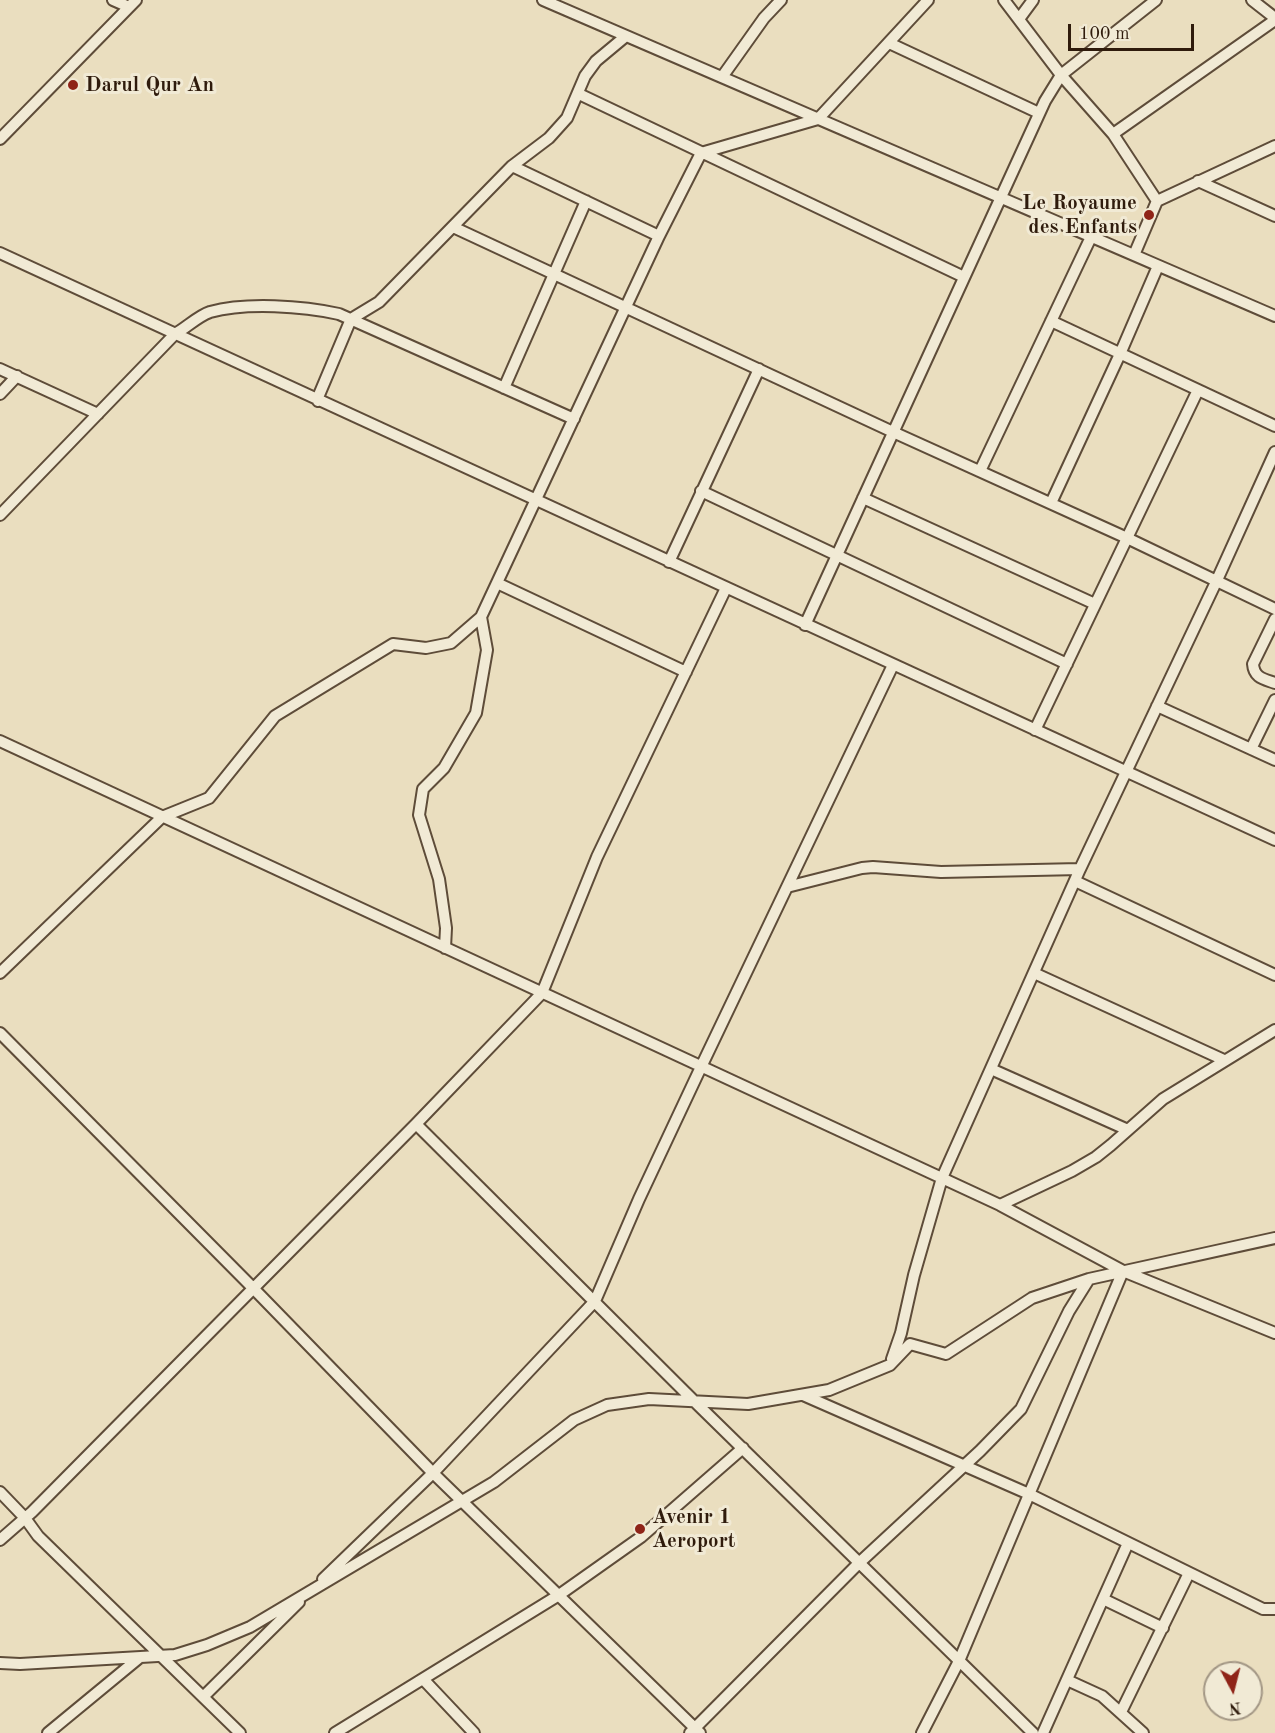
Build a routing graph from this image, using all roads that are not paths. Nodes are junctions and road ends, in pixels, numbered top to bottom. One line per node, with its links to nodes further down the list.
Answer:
1 (113, 0): 9 (street)
2 (543, 0): 12 (street)
3 (928, 0): 13 (street)
4 (1004, 0): 10 (street)
5 (1033, 0): 10 (street)
6 (1156, 0): 14 (street)
7 (1252, 0): 11 (street)
8 (778, 1): 15 (street)
9 (133, 3): 20 (street)
10 (1019, 19): 14 (street)
11 (1275, 19): 19 (street)
12 (626, 36): 15 (street); 16 (street)
13 (889, 43): 17 (street); 18 (street)
14 (1061, 75): 17 (street); 19 (street)
15 (722, 77): 18 (street)
16 (579, 94): 22 (street); 23 (street)
17 (1040, 113): 25 (street)
18 (818, 119): 22 (street); 25 (street)
19 (1113, 134): 27 (street)
20 (0, 139)
21 (1275, 146): 24 (street)
22 (701, 153): 30 (street); 36 (street)
23 (512, 166): 26 (street); 29 (street)
24 (1198, 181): 27 (street); 28 (street)
25 (1000, 197): 31 (street); 36 (street)
26 (586, 201): 30 (street); 35 (street)
27 (1157, 201): 33 (street)
28 (1275, 216)
29 (453, 227): 35 (street); 39 (street)
30 (659, 236): 37 (street)
31 (1091, 237): 33 (street); 40 (street)
32 (0, 253): 41 (street)
33 (1134, 255): 34 (street)
34 (1158, 266): 38 (street); 42 (street)
35 (554, 274): 37 (street); 46 (street)
36 (964, 277): 53 (street)
37 (626, 307): 44 (street); 51 (street)
38 (1275, 316)
39 (351, 319): 41 (street); 46 (street); 49 (street)
40 (1051, 321): 42 (street); 55 (street)
41 (175, 334): 49 (street); 50 (street)
42 (1120, 354): 47 (street); 59 (street)
43 (0, 369): 45 (street)
44 (759, 369): 53 (street); 56 (street)
45 (17, 376): 48 (street); 50 (street)
46 (504, 388): 51 (street)
47 (1198, 390): 52 (street); 61 (street)
48 (0, 394)
49 (318, 401): 58 (street)
50 (98, 414): 60 (street)
51 (574, 419): 58 (street)
52 (1275, 426)
53 (893, 432): 55 (street); 57 (street)
54 (1274, 454): 64 (street)
55 (980, 471): 59 (street)
56 (701, 491): 62 (street); 63 (street)
57 (863, 498): 62 (street); 67 (street)
58 (536, 501): 63 (street); 65 (street)
59 (1051, 503): 61 (street)
60 (0, 515)
61 (1127, 538): 64 (street); 67 (street)
62 (837, 555): 71 (street); 72 (street)
63 (669, 562): 66 (street)
64 (1217, 580): 68 (street); 77 (street)
65 (497, 583): 69 (street); 74 (street)
66 (726, 588): 71 (street); 74 (street)
67 (1095, 604): 72 (street)
68 (1275, 609)
69 (481, 617): 83 (street); 88 (street)
70 (1275, 619): 75 (street)
71 (805, 625): 73 (street)
72 (1066, 664): 78 (street)
73 (893, 665): 78 (street); 87 (street)
74 (686, 672): 92 (street)
75 (1275, 683)
76 (1275, 700): 80 (street)
77 (1157, 706): 80 (street); 82 (street)
78 (1035, 730): 82 (street)
79 (0, 741): 83 (street)
80 (1251, 749): 81 (street)
81 (1275, 760)
82 (1126, 772): 84 (street); 85 (street)
83 (162, 817): 88 (street); 89 (street)
84 (1275, 840)
85 (1080, 869): 86 (street); 87 (street)
86 (1075, 881): 90 (street); 91 (street)
87 (787, 887): 96 (street)
88 (445, 948): 92 (street)
89 (0, 973)
90 (1034, 973): 95 (street); 97 (street)
91 (1275, 975)
92 (542, 993): 96 (street); 98 (street)
93 (1275, 1030): 95 (street)
94 (0, 1033): 105 (street)
95 (1224, 1060): 99 (street)
96 (701, 1067): 100 (street); 106 (street)
97 (991, 1069): 99 (street); 100 (street)
98 (416, 1124): 105 (street); 106 (street)
99 (1128, 1130): 101 (street)
100 (942, 1178): 101 (street); 108 (street)
101 (1000, 1205): 103 (street)
102 (1275, 1238): 103 (street)
103 (1124, 1271): 104 (street); 107 (street); 115 (street)
104 (1089, 1279): 108 (street); 112 (street)
105 (253, 1288): 113 (street); 117 (street)
106 (595, 1301): 110 (street); 113 (street)
107 (1275, 1333)
108 (890, 1365): 109 (street)
109 (803, 1395): 110 (street); 112 (street)
110 (693, 1400): 111 (street); 116 (street)
111 (743, 1448): 120 (street); 123 (street)
112 (964, 1466): 115 (street); 120 (street)
113 (433, 1473): 116 (street); 122 (street)
114 (0, 1492): 117 (street)
115 (1029, 1494): 119 (street); 129 (street)
116 (462, 1501): 122 (street); 123 (street)
117 (25, 1518): 118 (street); 127 (street)
118 (0, 1540)
119 (1128, 1543): 121 (street); 124 (street)
120 (859, 1563): 129 (street); 135 (street)
121 (1189, 1574): 125 (street); 126 (street)
122 (310, 1592): 127 (street); 133 (street)
123 (559, 1595): 131 (street); 135 (street)
124 (1103, 1599): 126 (street); 132 (street)
125 (1275, 1609)
126 (1163, 1628): 134 (street)
127 (161, 1656): 128 (street); 133 (street)
128 (139, 1658): 130 (street); 136 (street)
129 (958, 1661): 140 (street); 141 (street)
130 (0, 1663)
131 (423, 1679): 138 (street); 139 (street)
132 (1067, 1680): 134 (street); 142 (street)
133 (203, 1697): 137 (street)
134 (1121, 1712): 143 (street)
135 (695, 1731)
136 (48, 1733)
137 (240, 1733)
138 (335, 1733)
139 (474, 1733)
140 (922, 1733)
141 (1033, 1733)
142 (1043, 1733)
143 (1143, 1733)

